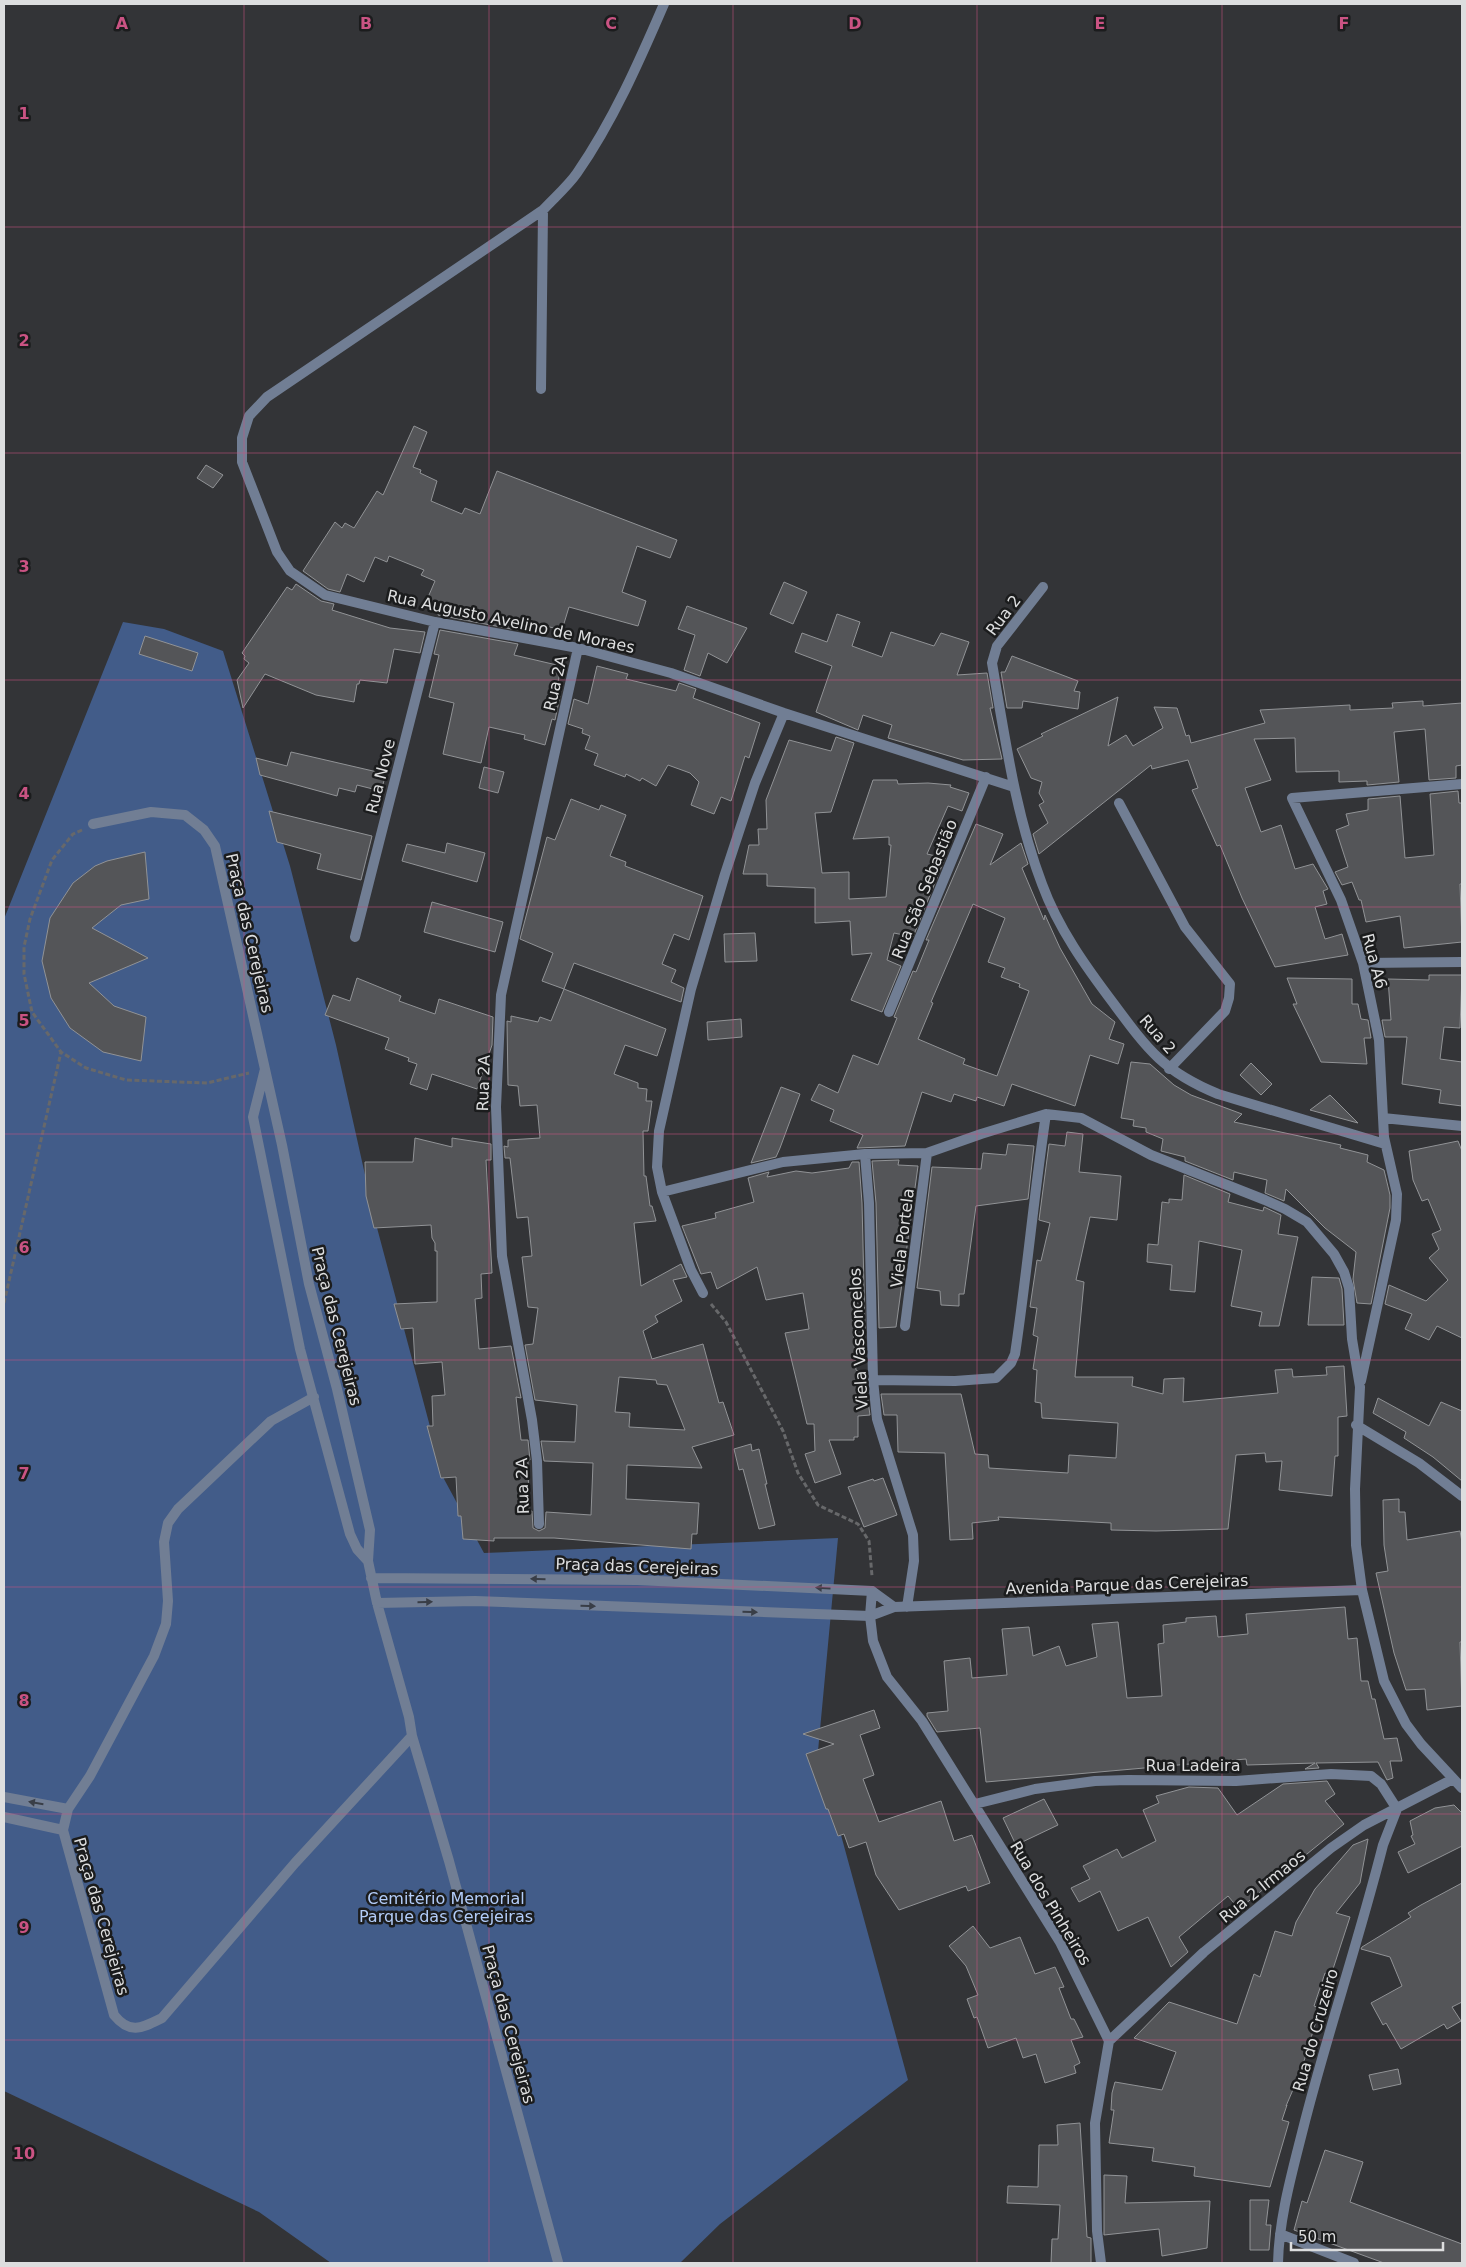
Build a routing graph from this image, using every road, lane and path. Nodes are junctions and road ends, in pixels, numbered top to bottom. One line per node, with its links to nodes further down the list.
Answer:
1 (664, 4): 2 (street)
2 (543, 210): 3 (street); 5 (street, Rua Augusto Avelino de Moraes)
3 (541, 389)
4 (1043, 587): 10 (street, Rua 2)
5 (435, 622): 6 (street, Rua Augusto Avelino de Moraes); 13 (street, Rua Nove)
6 (578, 648): 7 (street, Rua Augusto Avelino de Moraes); 35 (street, Rua 2A)
7 (784, 713): 8 (street, Rua Augusto Avelino de Moraes); 26 (street)
8 (986, 777): 10 (street, Rua Augusto Avelino de Moraes); 16 (street, Rua São Sebastião)
9 (1462, 784): 15 (street, Rua A6)
10 (1014, 788): 19 (street, Rua 2)
11 (1120, 803): 19 (street)
12 (93, 824): 17 (path); 18 (street, Praça das Cerejeiras)
13 (355, 937)
14 (1462, 962): 15 (street)
15 (1363, 963): 21 (street, Rua A6)
16 (889, 1012)
17 (61, 1052): 18 (path); 28 (path)
18 (265, 1069): 32 (street, Praça das Cerejeiras); 36 (street, Praça das Cerejeiras)
19 (1169, 1069): 23 (street, Rua 2)
20 (1046, 1114): 24 (street); 30 (street); 31 (street)
21 (1383, 1118): 22 (street); 23 (street, Rua A6)
22 (1462, 1126)
23 (1385, 1144): 31 (street)
24 (927, 1153): 25 (street); 29 (street, Viela Portela)
25 (865, 1154): 26 (street); 30 (street, Viela Vasconcelos)
26 (662, 1192): 27 (street)
27 (703, 1293): 39 (path)
28 (4, 1303)
29 (905, 1326)
30 (873, 1380): 42 (street, Viela Vasconcelos)
31 (1360, 1387): 33 (street)
32 (314, 1397): 36 (street, Praça das Cerejeiras); 49 (street, Praça das Cerejeiras)
33 (1356, 1425): 34 (street); 38 (street)
34 (1462, 1496)
35 (539, 1524)
36 (368, 1561): 37 (street, Praça das Cerejeiras)
37 (371, 1578): 39 (street, Praça das Cerejeiras, one-way to 37); 40 (street, Praça das Cerejeiras)
38 (1362, 1590): 42 (street, Avenida Parque das Cerejeiras); 45 (street)
39 (872, 1591): 41 (street, Avenida Parque das Cerejeiras); 43 (street, Rua dos Pinheiros)
40 (377, 1603): 43 (street, one-way to 43); 44 (street, Praça das Cerejeiras)
41 (894, 1606): 42 (street, Avenida Parque das Cerejeiras); 43 (street, Avenida Parque das Cerejeiras)
42 (907, 1607)
43 (870, 1616): 48 (street, Rua dos Pinheiros)
44 (412, 1736): 52 (street, Praça das Cerejeiras); 55 (street, Praça das Cerejeiras)
45 (1453, 1779): 46 (street); 50 (street, Rua 2 Irmaos)
46 (1462, 1788)
47 (4, 1797): 49 (street, one-way to 47)
48 (976, 1804): 50 (street, Rua Ladeira); 53 (street, Rua dos Pinheiros)
49 (68, 1808): 52 (street, Praça das Cerejeiras)
50 (1397, 1809): 53 (street, Rua 2 Irmaos); 54 (street, Rua do Cruzeiro)
51 (4, 1818): 52 (street)
52 (63, 1830)
53 (1109, 2041): 56 (street)
54 (1280, 2234): 57 (street, Rua do Cruzeiro); 58 (street)
55 (559, 2263)
56 (1101, 2263)
57 (1278, 2263)
58 (1354, 2263)

